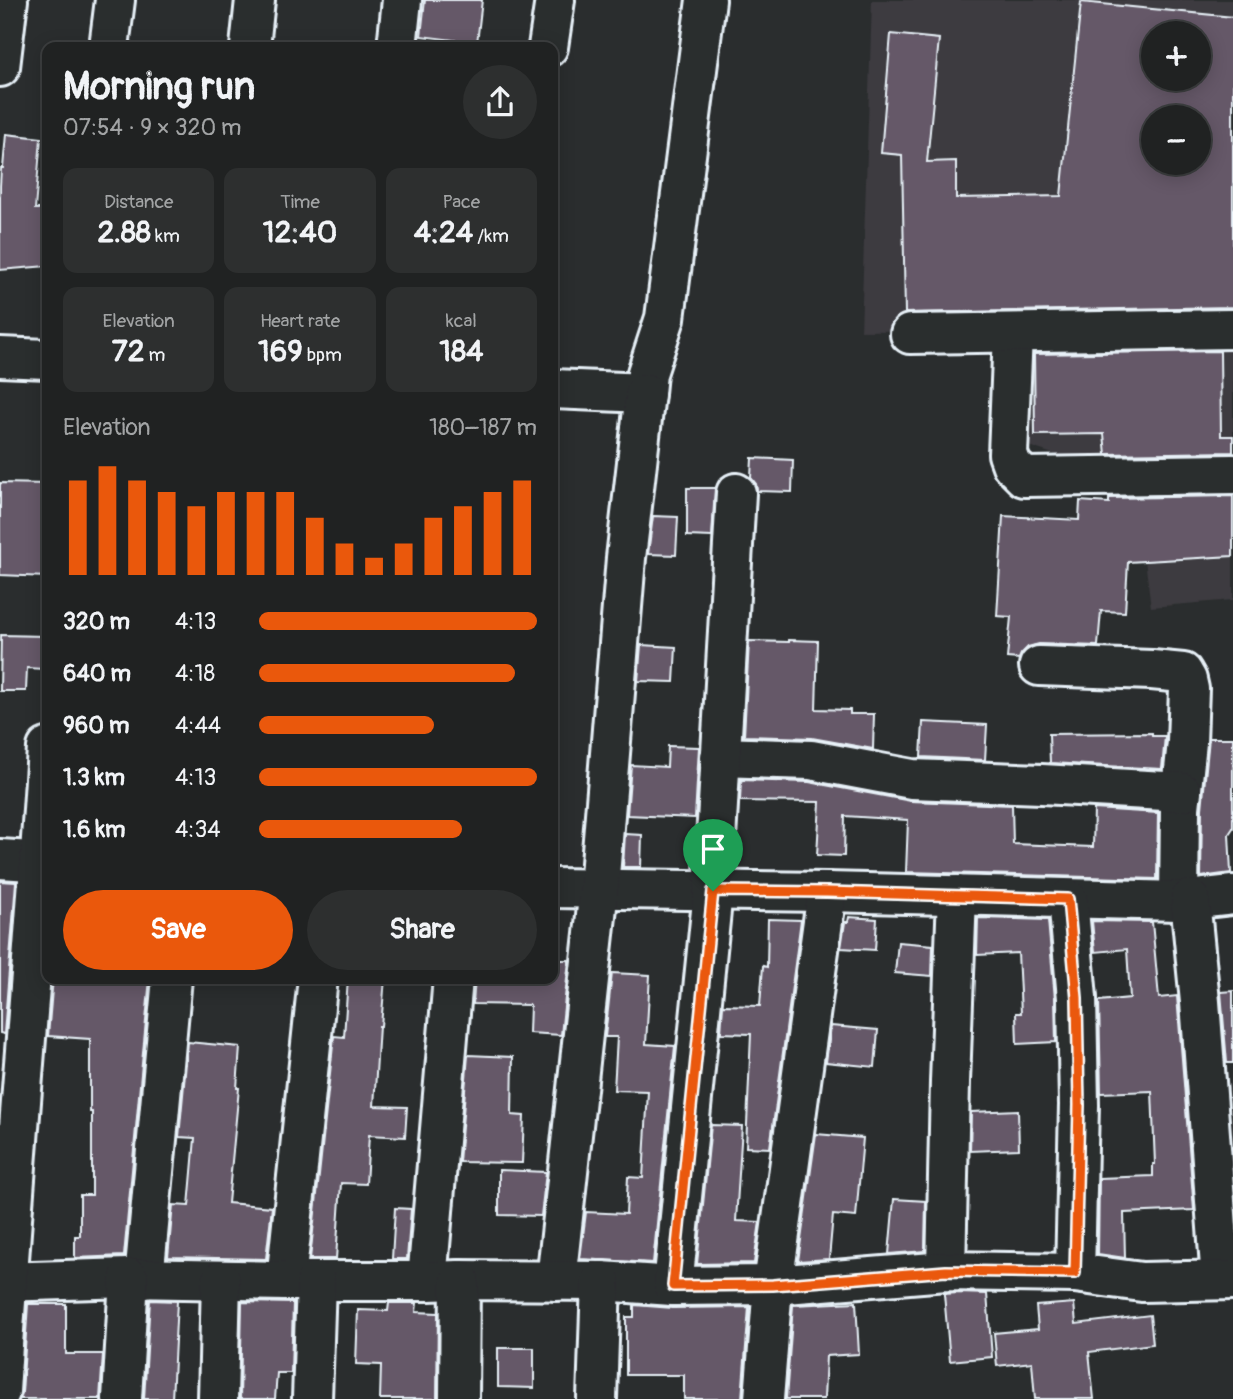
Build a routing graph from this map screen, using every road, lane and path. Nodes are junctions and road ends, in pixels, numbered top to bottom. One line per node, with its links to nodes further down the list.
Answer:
1 (8, 0): 11 (street)
2 (115, 0): 7 (street)
3 (255, 0): 8 (street)
4 (402, 0): 9 (street)
5 (555, 0): 10 (street)
6 (706, 0): 18 (street)
7 (110, 42)
8 (251, 42)
9 (398, 42)
10 (549, 42)
11 (0, 66)
12 (1233, 329): 13 (street)
13 (1013, 333): 14 (street); 19 (street)
14 (910, 334)
15 (0, 357): 16 (street)
16 (42, 359)
17 (558, 388): 18 (street)
18 (645, 393): 28 (street)
19 (1233, 474)
20 (736, 492): 22 (street)
21 (1039, 666): 23 (street)
22 (720, 757): 23 (street); 29 (street)
23 (1182, 792): 34 (street)
24 (0, 859): 25 (street)
25 (42, 862)
26 (42, 882): 47 (street)
27 (558, 888): 28 (street)
28 (599, 888): 29 (street); 45 (street)
29 (713, 891): 30 (street); 49 (street)
30 (827, 892): 31 (street); 48 (street)
31 (957, 895): 33 (street); 38 (street)
32 (1233, 895): 34 (street)
33 (1068, 899): 34 (street); 39 (street)
34 (1184, 900): 43 (street)
35 (171, 984): 40 (street)
36 (318, 984): 44 (street)
37 (453, 984): 42 (street)
38 (946, 1271): 39 (street); 48 (street)
39 (1075, 1273): 43 (street)
40 (137, 1278): 41 (street); 47 (street); 51 (street)
41 (221, 1280): 44 (street); 52 (street)
42 (443, 1280): 44 (street); 45 (street); 54 (street)
43 (1227, 1280)
44 (301, 1281): 53 (street)
45 (556, 1281): 46 (street)
46 (601, 1281): 49 (street); 55 (street)
47 (3, 1282): 50 (street)
48 (773, 1285): 49 (street); 56 (street)
49 (673, 1286)
50 (0, 1392)
51 (122, 1399)
52 (218, 1399)
53 (312, 1399)
54 (459, 1399)
55 (597, 1399)
56 (764, 1399)

